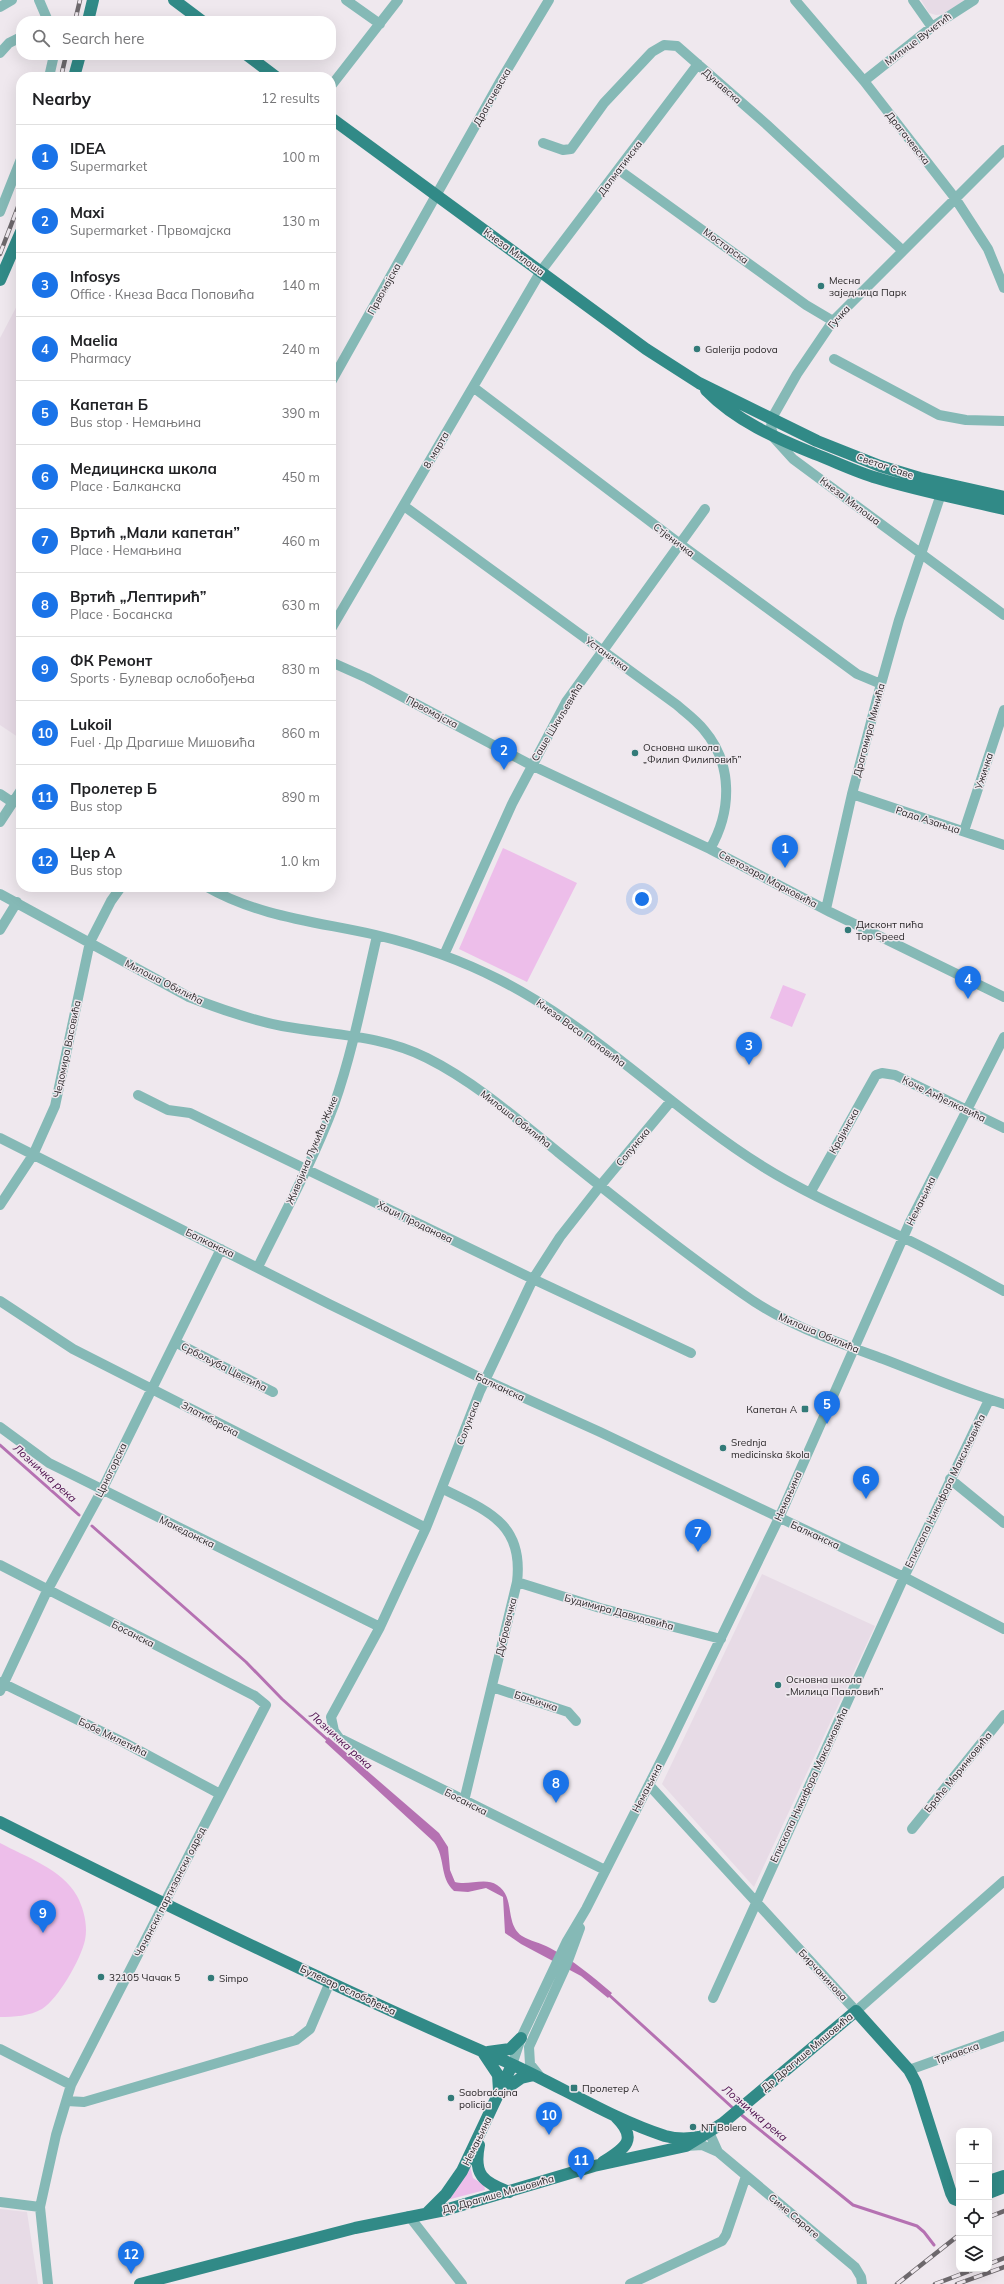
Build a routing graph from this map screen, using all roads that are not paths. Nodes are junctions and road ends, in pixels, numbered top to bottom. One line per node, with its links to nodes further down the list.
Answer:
1 (12, 0): 11 (street)
2 (39, 0): 12 (street)
3 (94, 0): 13 (main road)
4 (174, 0): 14 (main road)
5 (346, 0): 15 (street)
6 (398, 0): 15 (street)
7 (549, 0): 33 (street, Драгачевска)
8 (795, 0): 27 (street, Драгачевска)
9 (913, 0): 16 (street)
10 (974, 0): 16 (street, Милице Вучетић)
11 (0, 7)
12 (46, 16)
13 (89, 16)
14 (195, 16)
15 (380, 24): 26 (street)
16 (932, 27): 27 (street, Милице Вучетић)
17 (16, 40): 18 (street)
18 (0, 53)
19 (53, 60): 23 (street)
20 (79, 60): 24 (main road)
21 (254, 60): 25 (main road)
22 (698, 64): 29 (street, Дунавска); 32 (street, Далматинска); 38 (street, Дунавска)
23 (49, 72)
24 (75, 72)
25 (269, 72)
26 (336, 80)
27 (864, 81): 34 (street, Драгачевска)
28 (336, 122): 33 (main road, Кнеза Милоша)
29 (543, 143)
30 (1004, 150): 34 (street, Гучка)
31 (16, 170): 35 (street)
32 (619, 170): 39 (street, Далматинска); 42 (street, Мостарска)
33 (437, 195): 39 (main road, Кнеза Милоша); 44 (street, Првомајска)
34 (955, 198): 38 (street, Гучка); 41 (street, Драгачевска)
35 (3, 199): 36 (street)
36 (0, 212)
37 (16, 243): 40 (main road)
38 (902, 250): 42 (street, Гучка)
39 (541, 271): 45 (main road, Кнеза Милоша); 46 (street, 8. марта)
40 (0, 280)
41 (1004, 288)
42 (833, 321): 47 (street, Гучка)
43 (834, 359): 48 (street)
44 (336, 373)
45 (699, 384): 47 (main road, Кнеза Милоша); 49 (main road, Кнеза Милоша)
46 (472, 387): 52 (street, 8. марта); 55 (street, Стјеничка)
47 (772, 418): 49 (street); 50 (main road, Светог Саве)
48 (1004, 421)
49 (774, 438): 50 (main road, Светог Саве); 56 (street, Кнеза Милоша)
50 (943, 489): 51 (main road, Светог Саве); 54 (main road, Светог Саве); 56 (street, Драгомира Минића)
51 (1004, 496)
52 (404, 506): 58 (street, 8. марта); 59 (street, Устаничка)
53 (705, 509): 55 (street, Саше Шкиљевића)
54 (1004, 509)
55 (680, 544): 59 (street, Саше Шкиљевића); 61 (street, Стјеничка)
56 (920, 554): 57 (street, Кнеза Милоша); 61 (street, Драгомира Минића)
57 (1004, 615)
58 (336, 622)
59 (602, 650): 63 (street, Саше Шкиљевића); 71 (street, Устаничка)
60 (336, 664): 63 (street, Првомајска)
61 (881, 684): 65 (street, Драгомира Минића)
62 (1004, 710): 69 (street, Ужичка)
63 (531, 765): 71 (street, Светозара Марковића); 80 (street, Саше Шкиљевића)
64 (0, 794): 67 (street)
65 (852, 794): 69 (street, Рада Азањца); 76 (street, Драгомира Минића)
66 (16, 797): 67 (street)
67 (12, 802): 68 (street)
68 (0, 822)
69 (964, 832): 70 (street, Рада Азањца)
70 (1004, 845)
71 (710, 849): 76 (street, Светозара Марковића)
72 (117, 892): 79 (street, Чедомира Васовића)
73 (216, 892): 78 (street, Кнеза Васа Поповића)
74 (0, 894): 75 (street, Милоша Обилића)
75 (17, 902): 77 (street); 79 (street, Милоша Обилића)
76 (826, 909): 81 (street, Светозара Марковића)
77 (0, 930)
78 (377, 936): 80 (street, Кнеза Васа Поповића); 82 (street, Живојина Лукића Жике)
79 (90, 942): 82 (street, Милоша Обилића); 90 (street, Чедомира Васовића)
80 (444, 955): 86 (street, Кнеза Васа Поповића)
81 (1004, 996)
82 (354, 1036): 91 (street, Живојина Лукића Жике); 92 (street, Милоша Обилића)
83 (1004, 1037): 87 (street, Немањина)
84 (882, 1072): 87 (street, Коче Анђелковића); 93 (street, Крајинска)
85 (138, 1095): 91 (street, Хаџи Проданова)
86 (671, 1101): 92 (street, Солунска); 93 (street, Кнеза Васа Поповића)
87 (966, 1109): 88 (street, Коче Анђелковића); 95 (street, Немањина)
88 (1004, 1128)
89 (0, 1138): 90 (street, Балканска)
90 (33, 1155): 94 (street, Чедомира Васовића); 96 (street, Балканска)
91 (306, 1169): 97 (street, Живојина Лукића Жике); 98 (street, Хаџи Проданова)
92 (600, 1186): 98 (street, Солунска); 102 (street, Милоша Обилића)
93 (810, 1193): 95 (street, Кнеза Васа Поповића)
94 (0, 1205)
95 (903, 1237): 99 (street, Кнеза Васа Поповића); 102 (street, Немањина)
96 (221, 1249): 97 (street, Балканска); 101 (street, Црногорска)
97 (258, 1267): 104 (street, Балканска)
98 (533, 1279): 103 (street, Хаџи Проданова); 104 (street, Солунска)
99 (1004, 1291)
100 (0, 1302): 105 (street, Златиборска)
101 (175, 1342): 105 (street, Црногорска); 106 (street, Србољуба Цветића)
102 (853, 1348): 107 (street, Милоша Обилића); 113 (street, Немањина)
103 (691, 1353)
104 (485, 1380): 111 (street, Солунска); 113 (street, Балканска)
105 (151, 1388): 112 (street, Црногорска); 115 (street, Златиборска)
106 (273, 1392)
107 (989, 1400): 108 (street, Милоша Обилића); 110 (street, Епископа Никифора Максимовића)
108 (1004, 1404)
109 (0, 1427): 112 (street, Македонска)
110 (950, 1479): 114 (street); 117 (street, Епископа Никифора Максимовића)
111 (443, 1489): 115 (street, Солунска); 118 (street, Дубровачка)
112 (102, 1490): 119 (street, Црногорска); 120 (street, Македонска)
113 (778, 1518): 117 (street, Балканска); 122 (street, Немањина)
114 (1004, 1523)
115 (426, 1528): 120 (street, Солунска)
116 (0, 1565): 119 (street, Босанска)
117 (904, 1577): 121 (street, Балканска); 136 (street, Епископа Никифора Максимовића)
118 (517, 1582): 122 (street, Будимира Давидовића); 124 (street, Дубровачка)
119 (47, 1591): 123 (street, Црногорска); 125 (street, Босанска)
120 (380, 1627): 128 (street, Солунска)
121 (1004, 1629)
122 (721, 1639): 129 (street, Немањина)
123 (1, 1686): 130 (street, Бобе Милетића)
124 (492, 1687): 127 (street, Бањичка); 131 (street, Дубровачка)
125 (266, 1705): 130 (street, Чачански партизански одред)
126 (1004, 1715): 133 (street, Браће Маринковића)
127 (576, 1721)
128 (333, 1728): 131 (street, Босанска)
129 (649, 1785): 134 (street, Немањина); 136 (street, Бирчанинова)
130 (220, 1794): 137 (street, Чачански партизански одред)
131 (464, 1801): 134 (street, Босанска)
132 (0, 1822): 137 (main road, Булевар ослобођења)
133 (912, 1829)
134 (605, 1870): 138 (street, Немањина)
135 (1004, 1881): 141 (street, Др Драгише Мишовића)
136 (755, 1902): 140 (street, Епископа Никифора Максимовића); 141 (street, Бирчанинова)
137 (164, 1904): 139 (main road, Булевар ослобођења); 149 (street, Чачански партизански одред)
138 (586, 1909): 143 (street, Немањина); 148 (street, Немањина)
139 (330, 1982): 145 (main road, Булевар ослобођења); 151 (street)
140 (713, 1998)
141 (856, 2011): 147 (main road, Бирчанинова); 153 (main road, Др Драгише Мишовића)
142 (1004, 2036): 147 (street, Трнавска)
143 (521, 2038): 145 (main road); 146 (street, Немањина)
144 (0, 2049): 149 (street)
145 (481, 2051): 146 (main road, Булевар ослобођења); 150 (main road)
146 (512, 2064): 148 (main road, Булевар ослобођења); 150 (main road, Немањина)
147 (909, 2070): 164 (main road, Бирчанинова)
148 (539, 2078): 150 (main road); 152 (main road, Булевар ослобођења)
149 (71, 2085): 151 (street, Чачански партизански одред)
150 (499, 2094): 154 (main road, Немањина)
151 (67, 2101): 166 (street, Чачански партизански одред)
152 (614, 2114): 153 (main road, Булевар ослобођења); 157 (main road)
153 (706, 2134): 155 (main road, Др Драгише Мишовића); 156 (street, Симе Сараге)
154 (480, 2136): 162 (main road); 167 (main road, Немањина)
155 (686, 2146): 156 (street, Симе Сараге); 157 (main road, Др Драгише Мишовића)
156 (718, 2152): 158 (street, Симе Сараге)
157 (596, 2165): 162 (main road, Др Драгише Мишовића)
158 (746, 2176): 172 (street); 173 (street, Симе Сараге)
159 (1004, 2176): 160 (main road)
160 (992, 2180)
161 (1004, 2187): 163 (main road)
162 (510, 2192): 167 (main road, Др Драгише Мишовића)
163 (992, 2192)
164 (956, 2195)
165 (0, 2202): 166 (street)
166 (40, 2207): 169 (street, Чачански партизански одред)
167 (426, 2214): 168 (main road, Др Драгише Мишовића)
168 (409, 2216): 170 (main road, Др Драгише Мишовића); 171 (street)
169 (48, 2284)
170 (140, 2284)
171 (462, 2284)
172 (630, 2284)
173 (862, 2284)

